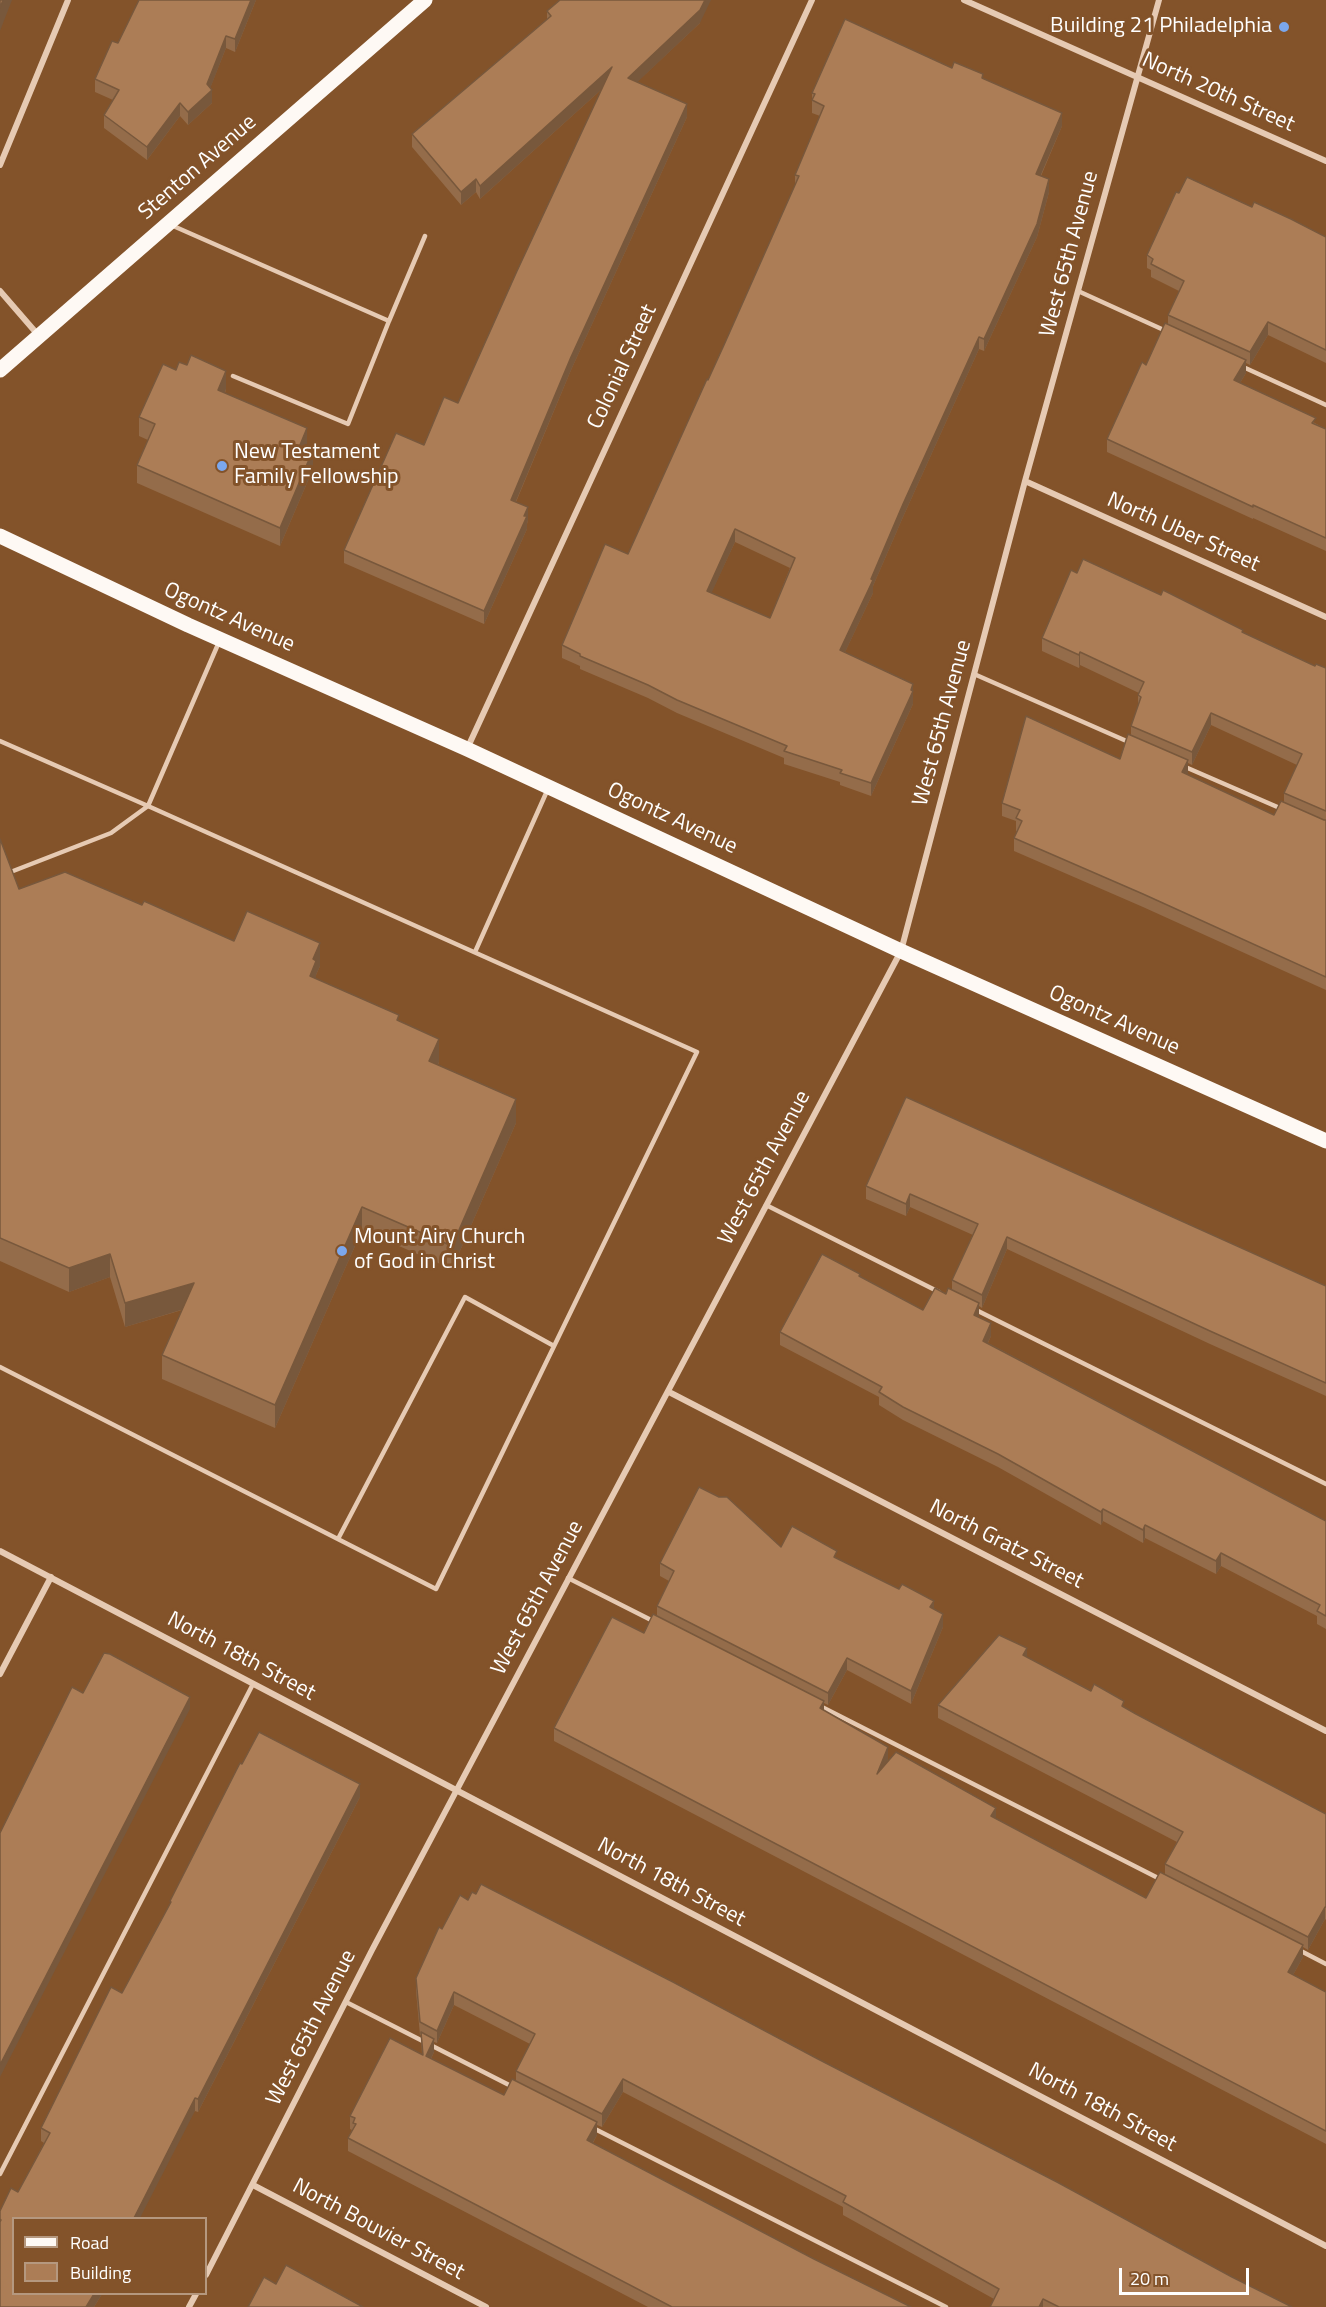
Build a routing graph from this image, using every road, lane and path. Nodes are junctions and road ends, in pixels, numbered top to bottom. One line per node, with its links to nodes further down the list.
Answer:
1 (68, 0): 8 (street)
2 (424, 0): 9 (main road, Stenton Avenue)
3 (812, 0): 27 (street, Colonial Street)
4 (964, 0): 6 (street, North 20th Street)
5 (1159, 0): 6 (street, West 65th Avenue)
6 (1137, 76): 7 (street, North 20th Street); 12 (street, West 65th Avenue)
7 (1326, 161)
8 (0, 165)
9 (168, 224): 13 (lane); 15 (main road, Stenton Avenue)
10 (425, 236): 13 (lane)
11 (0, 291): 15 (street)
12 (1078, 291): 14 (lane); 20 (street, West 65th Avenue)
13 (389, 321): 18 (lane)
14 (1175, 336)
15 (39, 337): 17 (main road, Stenton Avenue)
16 (1240, 365): 19 (lane)
17 (0, 370)
18 (233, 376)
19 (1326, 405)
20 (1025, 481): 22 (street, North Uber Street); 24 (street, West 65th Avenue)
21 (0, 536): 23 (main road, Ogontz Avenue)
22 (1326, 617)
23 (220, 639): 27 (main road, Ogontz Avenue); 30 (lane)
24 (974, 674): 26 (lane); 33 (street, West 65th Avenue)
25 (0, 741): 30 (lane)
26 (1134, 744)
27 (467, 749): 29 (main road, Ogontz Avenue)
28 (1177, 763): 31 (lane)
29 (549, 787): 33 (main road, Ogontz Avenue); 34 (lane)
30 (148, 806): 32 (lane); 34 (lane)
31 (1283, 810)
32 (8, 873)
33 (901, 951): 35 (main road, Ogontz Avenue); 36 (street, West 65th Avenue)
34 (475, 952): 39 (lane)
35 (1326, 1141)
36 (766, 1205): 37 (lane); 41 (street, West 65th Avenue)
37 (945, 1295)
38 (967, 1305): 42 (lane)
39 (554, 1346): 43 (lane); 43 (lane)
40 (0, 1367): 43 (lane)
41 (669, 1392): 46 (street, West 65th Avenue); 51 (street, North Gratz Street)
42 (1326, 1484)
43 (338, 1539)
44 (0, 1551): 45 (street, North 18th Street)
45 (51, 1577): 48 (street); 49 (street, North 18th Street)
46 (568, 1578): 47 (lane); 52 (street, West 65th Avenue)
47 (664, 1627)
48 (0, 1674)
49 (254, 1684): 52 (street, North 18th Street); 59 (lane)
50 (814, 1703): 53 (lane)
51 (1326, 1731)
52 (456, 1791): 56 (street, West 65th Avenue); 61 (street, North 18th Street)
53 (1166, 1882)
54 (1294, 1947): 55 (lane)
55 (1326, 1964)
56 (346, 2002): 57 (lane); 60 (street, West 65th Avenue)
57 (514, 2088)
58 (588, 2125): 64 (lane)
59 (0, 2174)
60 (253, 2185): 62 (street, West 65th Avenue); 63 (street, North Bouvier Street)
61 (1326, 2246)
62 (207, 2273)
63 (486, 2307)
64 (946, 2307)

